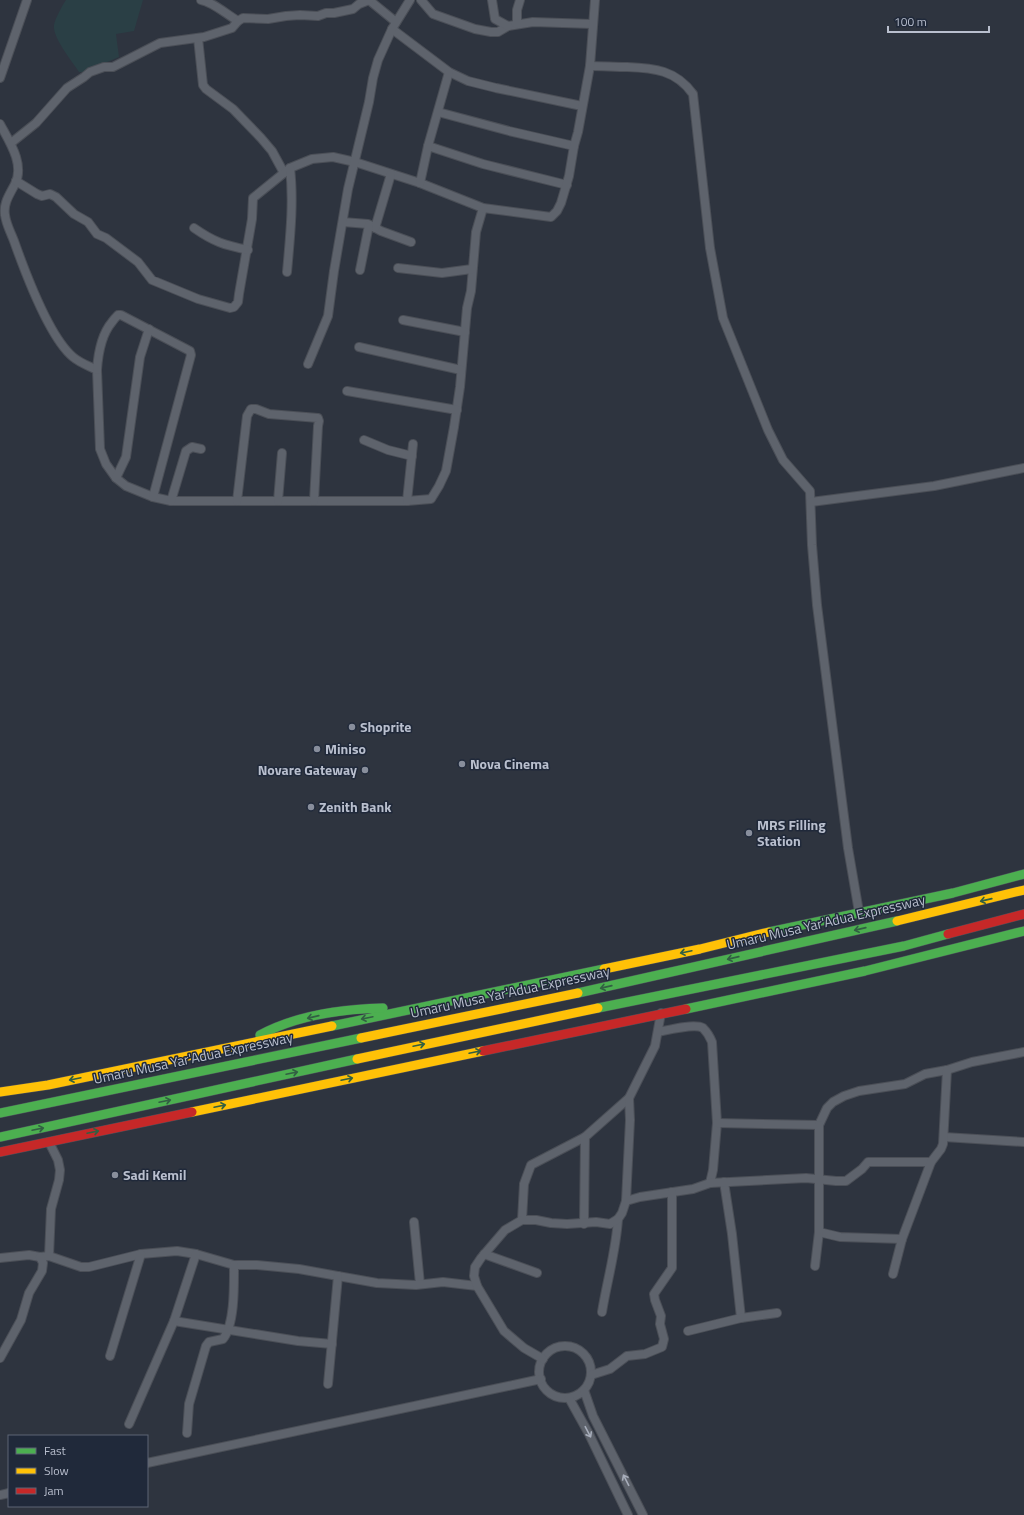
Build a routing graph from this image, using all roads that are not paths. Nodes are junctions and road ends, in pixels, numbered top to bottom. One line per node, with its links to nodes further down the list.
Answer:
1 (27, 0): 17 (street)
2 (201, 0): 9 (street)
3 (369, 0): 9 (street); 12 (street)
4 (410, 0): 12 (street)
5 (421, 0): 13 (street)
6 (492, 0): 13 (street)
7 (520, 0): 10 (street)
8 (595, 0): 11 (street)
9 (238, 21): 14 (street)
10 (517, 24): 11 (street); 13 (street)
11 (592, 24): 15 (street)
12 (394, 25): 16 (street); 24 (street)
13 (508, 26)
14 (198, 38): 21 (street); 25 (street)
15 (590, 66): 18 (street); 62 (street)
16 (449, 72): 18 (street); 19 (street)
17 (0, 78)
18 (582, 106): 23 (street)
19 (438, 112): 22 (street); 23 (street)
20 (0, 124): 21 (street)
21 (11, 143): 27 (street)
22 (428, 146): 28 (street); 29 (street)
23 (574, 146): 29 (street)
24 (355, 162): 25 (street); 26 (street); 31 (street)
25 (287, 170): 35 (street); 39 (street)
26 (391, 174): 28 (street); 32 (street)
27 (16, 181): 35 (street); 45 (street)
28 (420, 183): 30 (street)
29 (566, 185): 30 (street)
30 (483, 208): 37 (street)
31 (343, 222): 32 (street); 44 (street)
32 (372, 226): 34 (street); 38 (street)
33 (194, 228): 35 (street)
34 (411, 242)
35 (248, 250)
36 (398, 268): 37 (street)
37 (472, 269): 42 (street)
38 (360, 270)
39 (287, 272)
40 (403, 320): 42 (street)
41 (149, 329): 45 (street); 55 (street); 56 (street)
42 (465, 332): 46 (street)
43 (359, 347): 46 (street)
44 (308, 364)
45 (97, 370): 55 (street)
46 (461, 370): 48 (street)
47 (347, 391): 48 (street)
48 (457, 410): 61 (street)
49 (364, 440): 53 (street)
50 (413, 444): 53 (street)
51 (201, 449): 57 (street)
52 (282, 453): 59 (street)
53 (412, 456): 61 (street)
54 (1024, 468): 62 (street)
55 (116, 478): 56 (street)
56 (153, 497): 57 (street)
57 (171, 501): 58 (street)
58 (237, 501): 59 (street); 60 (street)
59 (278, 501): 60 (street)
60 (314, 501): 61 (street)
61 (407, 501)
62 (811, 502): 65 (street)
63 (1024, 874): 65 (highway, Umaru Musa Yar'Adua Expressway)
64 (1024, 890): 69 (highway, Umaru Musa Yar'Adua Expressway, one-way to 69)
65 (859, 912): 68 (highway, Umaru Musa Yar'Adua Expressway)
66 (1024, 914): 70 (highway)
67 (1024, 931): 71 (highway)
68 (741, 938): 69 (highway); 72 (highway, Umaru Musa Yar'Adua Expressway, one-way to 72)
69 (673, 972): 73 (highway, Umaru Musa Yar'Adua Expressway, one-way to 73)
70 (666, 994): 71 (highway); 75 (highway)
71 (755, 994): 74 (highway)
72 (479, 995): 73 (highway); 79 (highway, Umaru Musa Yar'Adua Expressway, one-way to 79)
73 (557, 998): 82 (highway, Umaru Musa Yar'Adua Expressway)
74 (661, 1013): 76 (street); 77 (highway)
75 (563, 1015): 77 (highway); 86 (highway, one-way to 75)
76 (658, 1032): 83 (street); 87 (street)
77 (491, 1049): 85 (highway, one-way to 77)
78 (1024, 1052): 80 (street)
79 (153, 1064): 81 (highway, Umaru Musa Yar'Adua Expressway, one-way to 81); 82 (highway)
80 (947, 1070): 88 (street); 91 (street)
81 (0, 1092)
82 (82, 1095): 84 (highway, Umaru Musa Yar'Adua Expressway)
83 (629, 1098): 90 (street); 100 (street)
84 (0, 1113)
85 (161, 1118): 86 (highway); 92 (highway, one-way to 85)
86 (83, 1119): 89 (highway, one-way to 86)
87 (717, 1123): 88 (street); 98 (street)
88 (819, 1125): 96 (street)
89 (0, 1137)
90 (585, 1137): 102 (street); 104 (street)
91 (944, 1137): 93 (street); 95 (street)
92 (49, 1142): 94 (highway); 110 (street)
93 (1024, 1142)
94 (0, 1152)
95 (931, 1162): 96 (street); 106 (street)
96 (818, 1180): 97 (street); 105 (street)
97 (724, 1182): 98 (street); 122 (street)
98 (710, 1183): 99 (street)
99 (672, 1192): 100 (street); 130 (street)
100 (626, 1201): 101 (street)
101 (618, 1219): 104 (street); 120 (street)
102 (522, 1220): 104 (street); 109 (street)
103 (414, 1222): 118 (street)
104 (584, 1224)
105 (819, 1232): 106 (street); 114 (street)
106 (902, 1239): 116 (street)
107 (141, 1254): 108 (street); 110 (street); 127 (street)
108 (196, 1254): 113 (street); 123 (street)
109 (484, 1254): 115 (street); 119 (street)
110 (49, 1256): 111 (street)
111 (40, 1257): 112 (street); 128 (street)
112 (0, 1258)
113 (234, 1265): 117 (street); 124 (street)
114 (815, 1266)
115 (537, 1273)
116 (893, 1274)
117 (338, 1276): 118 (street); 126 (street)
118 (420, 1284): 119 (street)
119 (477, 1286): 129 (street)
120 (602, 1312)
121 (777, 1313): 122 (street)
122 (740, 1318): 125 (street)
123 (174, 1321): 124 (street); 135 (street)
124 (228, 1330): 126 (street); 136 (street)
125 (688, 1331)
126 (332, 1344): 132 (street)
127 (110, 1356)
128 (0, 1358)
129 (543, 1359): 130 (street); 131 (street)
130 (591, 1375): 133 (street)
131 (541, 1379): 134 (street); 137 (street)
132 (328, 1384)
133 (584, 1390): 134 (street); 139 (street, one-way to 133)
134 (569, 1398): 138 (street, one-way to 138)
135 (129, 1424)
136 (187, 1433)
137 (148, 1464)
138 (628, 1515)
139 (643, 1515)

